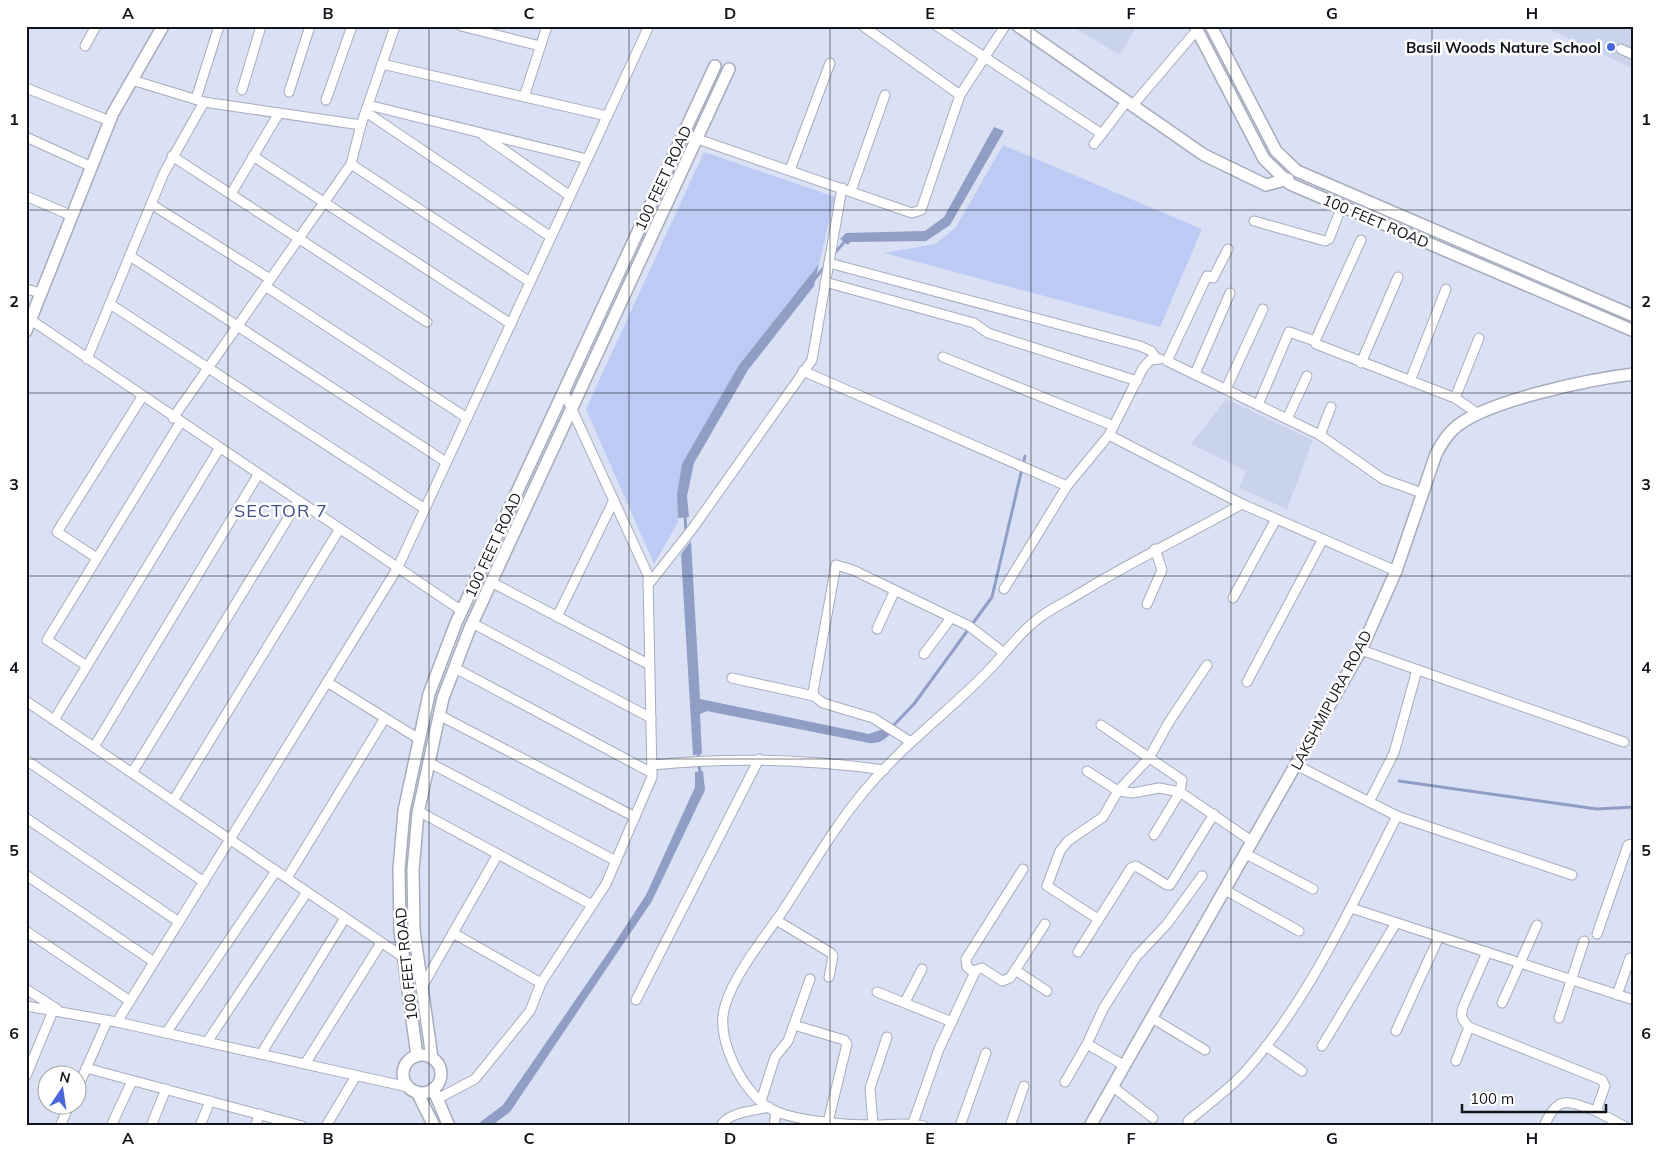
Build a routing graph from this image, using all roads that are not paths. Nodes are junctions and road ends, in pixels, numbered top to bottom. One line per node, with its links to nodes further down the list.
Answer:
1 (96, 26): 17 (street)
2 (163, 26): 26 (main road)
3 (219, 26): 33 (street)
4 (262, 26): 28 (street)
5 (310, 26): 29 (street)
6 (352, 26): 34 (street)
7 (395, 26): 23 (street)
8 (461, 26): 18 (street)
9 (547, 26): 18 (street)
10 (649, 26): 38 (street)
11 (863, 26): 31 (street)
12 (937, 26): 21 (street)
13 (1005, 26): 21 (street)
14 (1018, 26): 35 (main road)
15 (1211, 26): 53 (main road, 100 FEET ROAD)
16 (1196, 28): 35 (street); 54 (main road, 100 FEET ROAD)
17 (85, 46)
18 (540, 46): 32 (street)
19 (1621, 49): 20 (street)
20 (1634, 55)
21 (986, 59): 31 (street); 43 (street)
22 (830, 63): 52 (street)
23 (382, 64): 32 (street); 36 (street)
24 (715, 66): 42 (main road, 100 FEET ROAD)
25 (729, 70): 45 (main road, 100 FEET ROAD)
26 (132, 80): 33 (street); 39 (main road)
27 (26, 88): 39 (street)
28 (242, 90)
29 (289, 92)
30 (885, 95): 55 (street)
31 (960, 95): 55 (street)
32 (524, 97): 38 (street)
33 (200, 100): 37 (street); 47 (street)
34 (326, 100)
35 (1130, 103): 43 (street); 54 (main road)
36 (367, 108): 40 (street); 41 (street); 64 (street)
37 (279, 113): 40 (street); 48 (street)
38 (607, 116): 49 (street)
39 (110, 121): 51 (main road)
40 (361, 125): 50 (street)
41 (477, 132): 49 (street); 58 (street)
42 (683, 134): 45 (street); 101 (main road, 100 FEET ROAD)
43 (1102, 134): 46 (street)
44 (26, 137): 51 (street)
45 (697, 138): 52 (street); 106 (main road, 100 FEET ROAD)
46 (1094, 144)
47 (172, 156): 56 (street); 60 (street)
48 (253, 156): 56 (street); 59 (street)
49 (587, 160): 58 (street)
50 (351, 164): 59 (street); 72 (street)
51 (92, 167): 62 (main road)
52 (790, 170): 55 (street)
53 (1297, 171): 54 (main road); 80 (main road, 100 FEET ROAD)
54 (1286, 181): 61 (main road, 100 FEET ROAD)
55 (846, 190): 69 (street)
56 (231, 194): 65 (street)
57 (26, 196): 62 (street)
58 (570, 196): 64 (street)
59 (324, 202): 65 (street); 82 (street)
60 (151, 204): 68 (street); 73 (street)
61 (1342, 206): 63 (street); 85 (main road, 100 FEET ROAD)
62 (72, 216): 76 (main road)
63 (1254, 221)
64 (551, 237): 72 (street)
65 (299, 239): 73 (street); 81 (street)
66 (1361, 240): 87 (street)
67 (1228, 249): 91 (street)
68 (130, 256): 78 (street); 84 (street)
69 (829, 263): 71 (street); 89 (street)
70 (1398, 277): 92 (street)
71 (826, 279): 94 (street); 98 (street)
72 (530, 282): 82 (street)
73 (268, 283): 84 (street); 108 (street)
74 (26, 288): 76 (street)
75 (1446, 289): 99 (street)
76 (41, 293): 83 (main road)
77 (1230, 293): 95 (street)
78 (110, 304): 90 (street); 93 (street)
79 (1263, 309): 100 (street)
80 (1634, 316)
81 (427, 322)
82 (511, 324): 108 (street)
83 (28, 326): 90 (street)
84 (238, 326): 93 (street); 115 (street)
85 (1634, 331)
86 (1479, 338): 103 (street)
87 (1314, 341): 92 (street); 104 (street)
88 (943, 358): 111 (street)
89 (1156, 358): 91 (street); 98 (street)
90 (88, 360): 102 (street)
91 (1167, 361): 95 (street)
92 (1361, 363): 99 (street)
93 (208, 368): 110 (street); 122 (street)
94 (803, 371): 117 (street); 131 (street)
95 (1195, 374): 100 (street)
96 (1634, 374): 107 (main road, LAKSHMIPURA ROAD)
97 (1307, 376): 109 (street)
98 (1137, 381): 111 (street)
99 (1410, 381): 103 (street)
100 (1226, 389): 104 (street)
101 (564, 392): 106 (street); 136 (main road, 100 FEET ROAD)
102 (142, 397): 110 (street); 127 (street)
103 (1455, 398): 107 (street)
104 (1258, 405): 109 (street)
105 (1331, 407): 113 (street)
106 (572, 409): 119 (street); 130 (main road, 100 FEET ROAD)
107 (1477, 414): 118 (main road, LAKSHMIPURA ROAD)
108 (467, 418): 115 (street)
109 (1287, 419): 113 (street)
110 (177, 420): 114 (street); 127 (street)
111 (1114, 426): 112 (street)
112 (1109, 435): 117 (street); 121 (street)
113 (1320, 435): 118 (street)
114 (219, 449): 116 (street); 146 (street)
115 (446, 462): 122 (street)
116 (258, 475): 120 (street); 162 (street)
117 (1068, 486): 132 (street)
118 (1422, 494): 129 (main road, LAKSHMIPURA ROAD)
119 (614, 500): 131 (street); 137 (street)
120 (298, 502): 124 (street); 171 (street)
121 (1242, 504): 123 (street); 126 (street)
122 (425, 509): 128 (street)
123 (1276, 518): 125 (street); 134 (street)
124 (339, 530): 128 (street); 174 (street)
125 (1323, 539): 129 (street); 151 (street)
126 (1155, 550): 135 (street); 142 (street)
127 (97, 558): 146 (street)
128 (397, 569): 136 (street); 150 (street)
129 (1396, 571): 141 (main road, LAKSHMIPURA ROAD)
130 (491, 582): 137 (street); 139 (main road, 100 FEET ROAD)
131 (648, 586): 144 (street)
132 (1004, 589)
133 (895, 590): 138 (street); 140 (street); 152 (street)
134 (1233, 598)
135 (1148, 604)
136 (462, 611): 159 (main road, 100 FEET ROAD)
137 (558, 617): 144 (street)
138 (951, 618): 142 (street); 143 (street)
139 (472, 623): 147 (main road, 100 FEET ROAD); 156 (street)
140 (877, 629)
141 (1361, 650): 148 (street); 167 (main road, LAKSHMIPURA ROAD)
142 (1004, 653): 160 (street)
143 (924, 654)
144 (650, 665): 156 (street)
145 (1207, 665): 163 (street)
146 (86, 666): 157 (street)
147 (455, 668): 154 (main road, 100 FEET ROAD); 168 (street)
148 (1417, 670): 161 (street); 175 (street)
149 (732, 678): 152 (street)
150 (327, 682): 155 (street); 182 (street)
151 (1247, 682)
152 (814, 696): 160 (street)
153 (26, 701): 157 (street)
154 (439, 715): 166 (main road, 100 FEET ROAD); 179 (street)
155 (385, 718): 159 (street); 193 (street)
156 (651, 718): 168 (street)
157 (54, 720): 162 (street)
158 (1101, 725): 163 (street)
159 (419, 739): 216 (main road, 100 FEET ROAD)
160 (911, 742): 169 (street)
161 (1624, 742)
162 (94, 747): 171 (street)
163 (1149, 758): 172 (street); 173 (street)
164 (759, 759): 168 (street); 169 (street); 232 (street)
165 (26, 760): 194 (street)
166 (428, 762): 176 (main road, 100 FEET ROAD); 187 (street)
167 (1296, 765): 175 (street); 183 (main road, LAKSHMIPURA ROAD)
168 (652, 769): 179 (street)
169 (884, 770): 202 (street)
170 (1087, 771): 172 (street)
171 (132, 773): 174 (street)
172 (1118, 791): 173 (street); 201 (street)
173 (1180, 792): 177 (street); 181 (street)
174 (174, 801): 182 (street)
175 (1368, 802): 178 (street)
176 (418, 810): 185 (street); 227 (main road, 100 FEET ROAD)
177 (1214, 814): 183 (street); 201 (street)
178 (1396, 816): 191 (street); 199 (street)
179 (635, 817): 187 (street)
180 (26, 818): 203 (street)
181 (1154, 835)
182 (230, 839): 189 (street); 194 (street)
183 (1253, 842): 186 (main road, LAKSHMIPURA ROAD)
184 (1634, 844): 210 (street)
185 (498, 854): 198 (street); 209 (street)
186 (1246, 854): 195 (street); 196 (main road, LAKSHMIPURA ROAD)
187 (616, 861): 198 (street)
188 (1023, 870): 222 (street)
189 (276, 871): 193 (street); 247 (street)
190 (26, 875): 218 (street)
191 (1572, 875)
192 (1202, 876): 250 (street)
193 (287, 878): 197 (street)
194 (204, 882): 203 (street)
195 (1313, 889)
196 (1225, 890): 208 (street); 239 (main road, LAKSHMIPURA ROAD)
197 (307, 892): 200 (street); 249 (street)
198 (592, 905): 226 (street)
199 (1351, 908): 204 (street); 251 (street)
200 (346, 918): 213 (street); 255 (street)
201 (1098, 919): 214 (street)
202 (776, 920): 223 (street); 274 (street)
203 (179, 922): 218 (street)
204 (1396, 923): 211 (street); 252 (street)
205 (1045, 924): 221 (street)
206 (1537, 925): 219 (street)
207 (26, 931): 234 (street)
208 (1299, 931)
209 (454, 933): 226 (street); 227 (street)
210 (1597, 934)
211 (1438, 937): 215 (street); 246 (street)
212 (1584, 941): 225 (street)
213 (382, 943): 216 (street); 260 (street)
214 (1078, 952)
215 (1487, 952): 219 (street); 245 (street)
216 (403, 958): 256 (main road, 100 FEET ROAD)
217 (1630, 958): 231 (street)
218 (154, 962): 234 (street)
219 (1522, 963): 225 (street); 236 (street)
220 (922, 969): 235 (street)
221 (1015, 970): 222 (street); 229 (street)
222 (974, 972): 243 (street)
223 (829, 977)
224 (810, 979): 244 (street)
225 (1572, 980): 231 (street); 240 (street)
226 (541, 983): 272 (street)
227 (422, 988): 257 (main road, 100 FEET ROAD)
228 (26, 989): 238 (street)
229 (1047, 990)
230 (877, 992): 235 (street)
231 (1617, 995): 233 (street)
232 (636, 1000)
233 (1634, 1000)
234 (130, 1001): 242 (street)
235 (905, 1002): 243 (street)
236 (1502, 1003)
237 (26, 1006): 238 (street)
238 (57, 1012): 241 (street); 264 (street)
239 (1152, 1018): 253 (street); 261 (main road, LAKSHMIPURA ROAD)
240 (1559, 1018)
241 (107, 1020): 242 (street); 259 (street)
242 (117, 1022): 247 (street)
243 (952, 1022): 282 (street)
244 (794, 1025): 274 (street); 280 (street)
245 (1469, 1027): 258 (street); 276 (street)
246 (1396, 1031)
247 (166, 1033): 249 (street)
248 (887, 1037): 283 (street)
249 (208, 1042): 255 (street)
250 (1087, 1044): 261 (street); 267 (street)
251 (1266, 1046): 263 (street); 281 (street)
252 (1322, 1046)
253 (1205, 1050)
254 (986, 1053): 296 (street)
255 (261, 1054): 260 (street)
256 (416, 1056): 257 (main road); 271 (main road)
257 (432, 1058): 272 (main road, 100 FEET ROAD)
258 (1456, 1061)
259 (88, 1064)
260 (305, 1064): 265 (street)
261 (1125, 1066): 269 (main road, LAKSHMIPURA ROAD)
262 (88, 1069): 266 (street)
263 (1302, 1071)
264 (26, 1076)
265 (356, 1076): 271 (street); 290 (street)
266 (132, 1081): 270 (street); 285 (street)
267 (1065, 1082)
268 (1024, 1086): 297 (street)
269 (1112, 1086): 279 (street); 298 (main road, LAKSHMIPURA ROAD)
270 (166, 1089): 273 (street); 286 (street)
271 (413, 1090): 272 (main road); 291 (main road)
272 (435, 1094): 292 (main road)
273 (210, 1101): 278 (street); 287 (street)
274 (761, 1101): 275 (street)
275 (772, 1109): 280 (street); 293 (street); 294 (street)
276 (1596, 1111): 299 (street); 300 (street)
277 (65, 1114): 284 (street)
278 (260, 1114): 288 (street); 289 (street)
279 (1153, 1118)
280 (828, 1122): 283 (street)
281 (1188, 1122)
282 (913, 1123): 283 (street); 295 (street)
283 (873, 1125)
284 (60, 1126)
285 (111, 1126)
286 (150, 1126)
287 (200, 1126)
288 (255, 1126)
289 (302, 1126)
290 (326, 1126)
291 (434, 1126)
292 (449, 1126)
293 (721, 1126)
294 (774, 1126)
295 (924, 1126)
296 (960, 1126)
297 (1010, 1126)
298 (1090, 1126)
299 (1544, 1126)
300 (1624, 1126)

